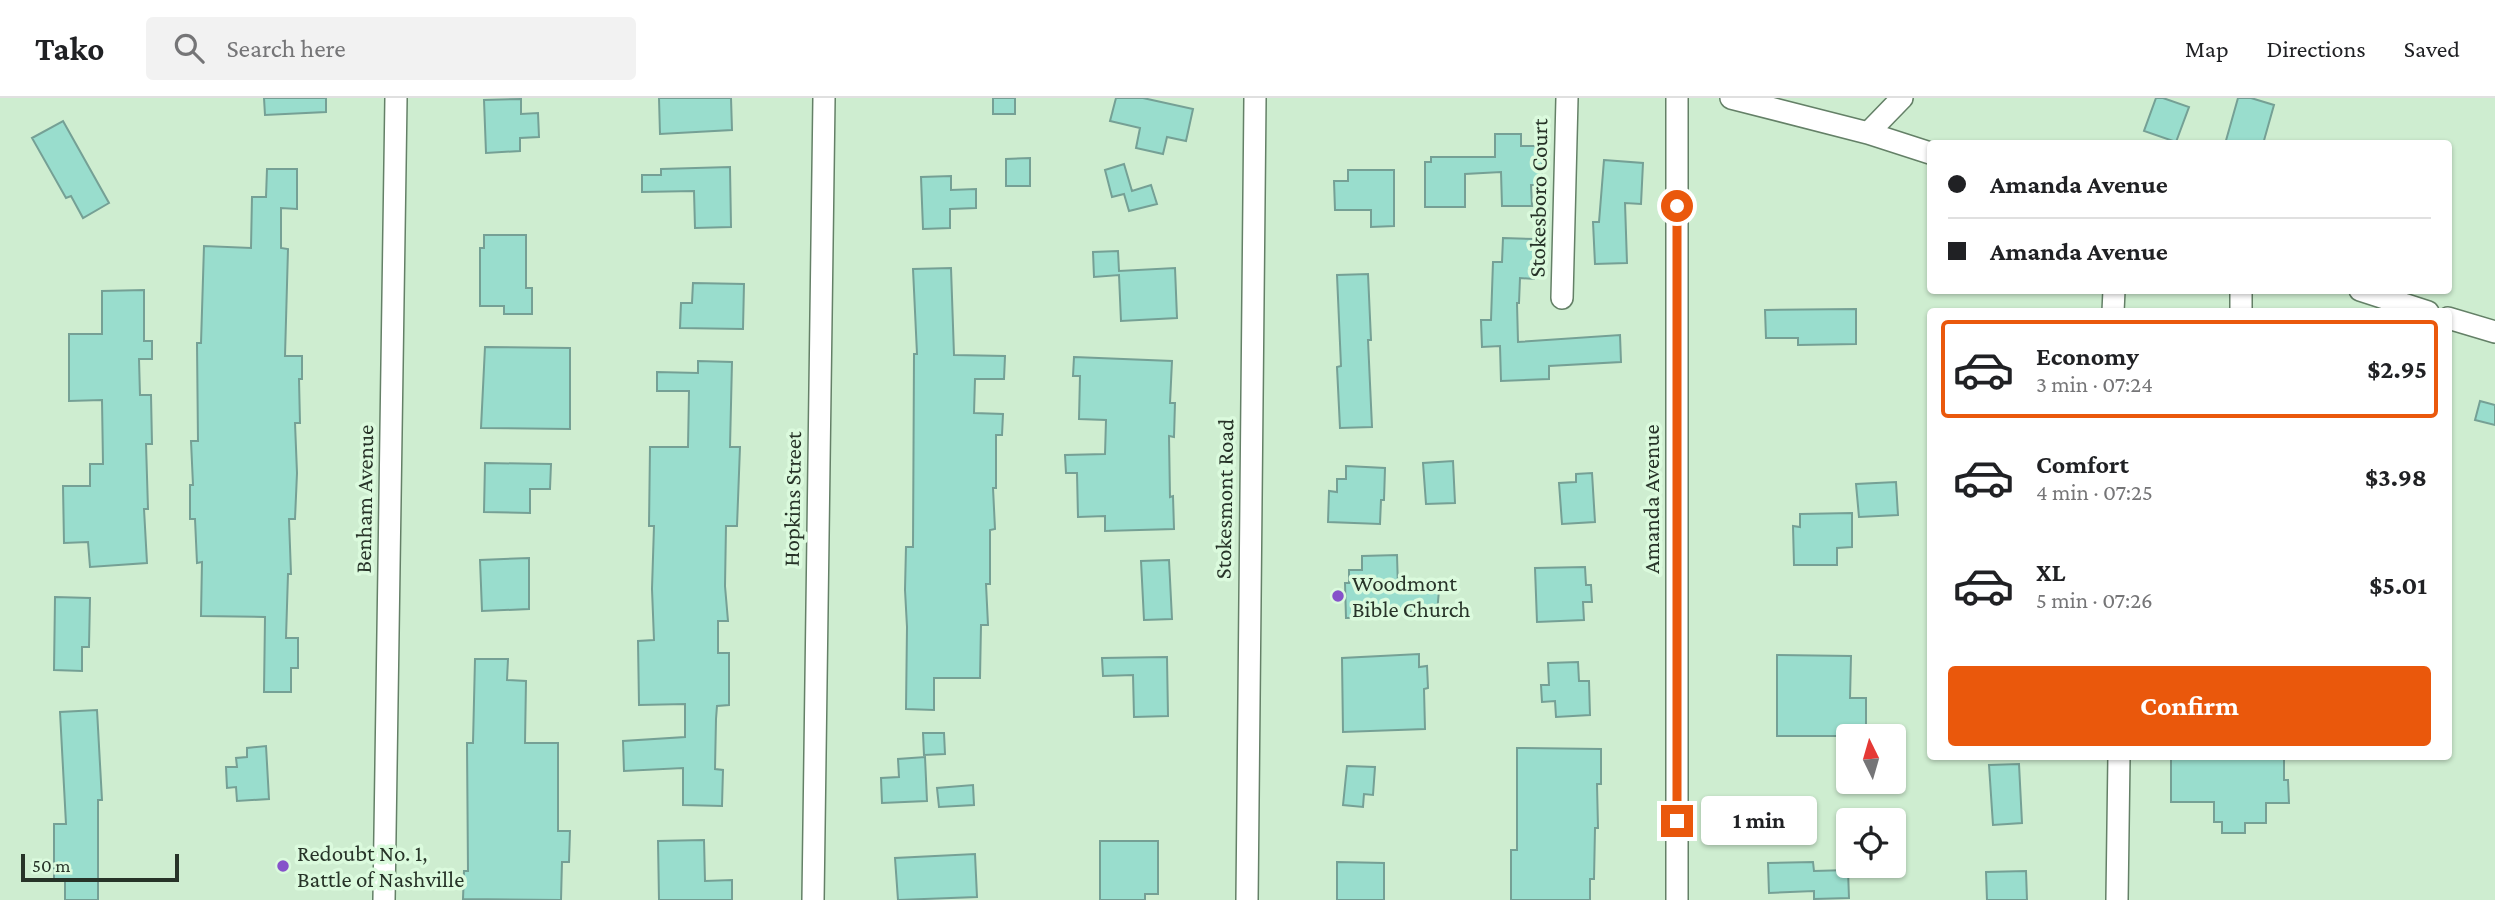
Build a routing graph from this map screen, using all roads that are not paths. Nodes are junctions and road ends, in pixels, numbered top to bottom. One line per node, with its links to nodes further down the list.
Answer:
1 (396, 98): 16 (street, Benham Avenue)
2 (824, 98): 17 (street, Hopkins Street)
3 (1255, 98): 18 (street, Stokesmont Road)
4 (1567, 98): 11 (street, Stokesboro Court)
5 (1677, 98): 19 (street, Amanda Avenue)
6 (1731, 98): 8 (street)
7 (1902, 98): 8 (street)
8 (1868, 133): 9 (street)
9 (1927, 152)
10 (2372, 294): 12 (street)
11 (1562, 298)
12 (2416, 308)
13 (2452, 319): 14 (street)
14 (2495, 332)
15 (2119, 760): 20 (street)
16 (384, 900)
17 (813, 900)
18 (1247, 900)
19 (1677, 900)
20 (2117, 900)

